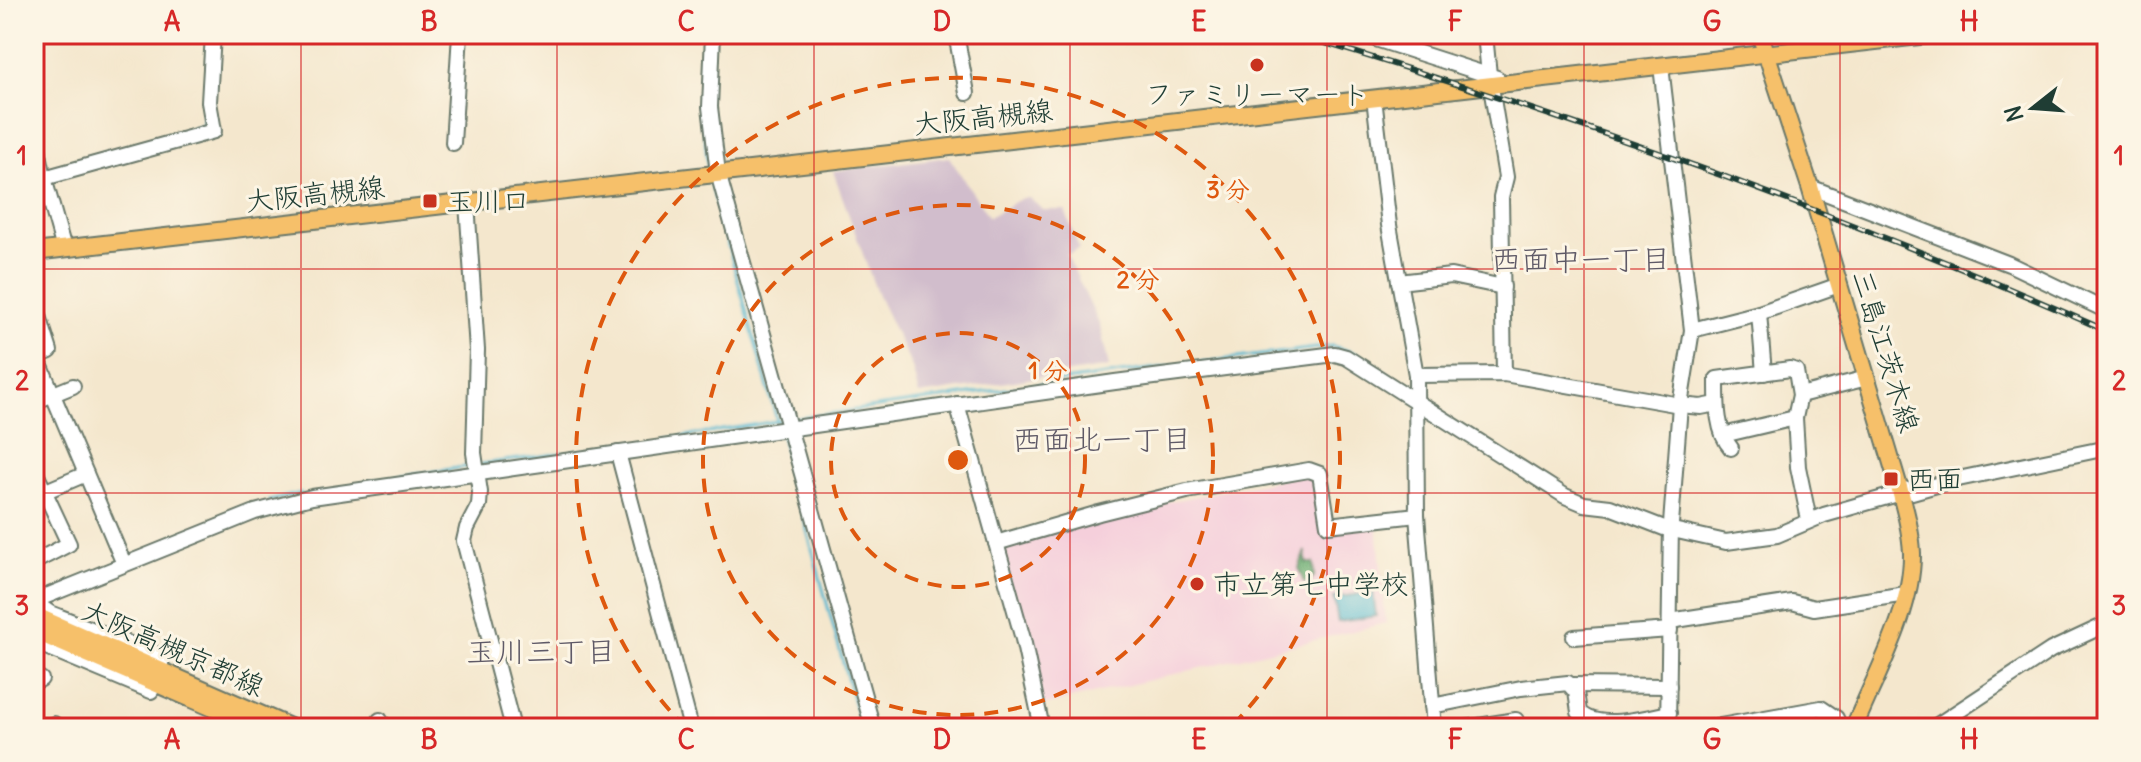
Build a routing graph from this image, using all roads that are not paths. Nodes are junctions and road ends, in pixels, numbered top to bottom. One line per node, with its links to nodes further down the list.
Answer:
1 (213, 34): 17 (street)
2 (460, 34): 15 (street)
3 (713, 34): 16 (street)
4 (956, 34): 12 (street)
5 (1360, 34): 11 (street)
6 (1485, 34): 11 (street)
7 (1760, 34): 9 (main road, 三島江茨木線)
8 (1937, 34): 9 (main road, 大阪高槻線)
9 (1766, 53): 10 (main road, 大阪高槻線); 18 (main road, 三島江茨木線)
10 (1661, 66): 11 (main road, 大阪高槻線); 28 (street)
11 (1490, 81): 13 (main road, 大阪高槻線); 24 (street)
12 (967, 93)
13 (1374, 98): 16 (main road, 大阪高槻線); 22 (street)
14 (34, 129): 17 (street)
15 (453, 143)
16 (718, 173): 19 (main road, 大阪高槻線); 43 (street)
17 (44, 178): 20 (street)
18 (1810, 187): 23 (main road, 三島江茨木線); 26 (street)
19 (467, 203): 20 (main road, 大阪高槻線); 47 (street)
20 (64, 249): 21 (main road, 大阪高槻線)
21 (34, 252)
22 (1399, 282): 24 (street); 32 (street)
23 (1839, 285): 27 (street); 33 (main road, 三島江茨木線)
24 (1503, 287): 31 (street)
25 (34, 300): 29 (street)
26 (2106, 308)
27 (1759, 313): 28 (street); 30 (street)
28 (1692, 330): 41 (street)
29 (35, 357): 35 (street)
30 (1764, 373): 36 (street); 40 (street)
31 (1504, 374): 32 (street); 41 (street)
32 (1416, 375): 38 (street)
33 (1867, 378): 36 (street); 49 (main road, 三島江茨木線)
34 (73, 386): 35 (street)
35 (53, 394): 37 (street); 48 (street)
36 (1800, 395): 42 (street)
37 (34, 402)
38 (1417, 403): 39 (street); 51 (street); 53 (street)
39 (957, 404): 43 (street); 54 (street)
40 (1717, 404): 41 (street); 42 (street)
41 (1680, 405): 53 (street)
42 (1795, 418): 52 (street)
43 (788, 428): 45 (street); 78 (street)
44 (2107, 448): 49 (street)
45 (618, 453): 47 (street); 77 (street)
46 (34, 469): 50 (street)
47 (478, 473): 56 (street); 76 (street)
48 (86, 474): 50 (street); 56 (street)
49 (1900, 490): 53 (street); 57 (main road, 三島江茨木線)
50 (39, 494): 55 (street)
51 (1417, 515): 54 (street); 69 (street)
52 (1808, 515)
53 (1671, 530): 61 (street)
54 (996, 543): 79 (street)
55 (34, 562)
56 (124, 564): 58 (street)
57 (1906, 594): 61 (street); 84 (main road, 三島江茨木線)
58 (34, 601): 65 (street)
59 (34, 615): 75 (main road, 大阪高槻京都線)
60 (2107, 624): 85 (street)
61 (1670, 626): 63 (street); 67 (street)
62 (34, 631): 74 (main road, 大阪高槻京都線)
63 (1574, 637)
64 (34, 642): 68 (street)
65 (161, 663)
66 (1571, 685): 67 (street); 69 (street); 71 (street)
67 (1669, 686): 71 (street)
68 (153, 687)
69 (1432, 706): 80 (street)
70 (1516, 720): 81 (street)
71 (1668, 720)
72 (44, 728): 73 (street)
73 (56, 728)
74 (259, 728)
75 (292, 728)
76 (513, 728)
77 (691, 728)
78 (873, 728)
79 (1042, 728)
80 (1434, 728)
81 (1466, 728)
82 (1709, 728): 83 (street)
83 (1840, 728)
84 (1854, 728)
85 (1933, 728)

